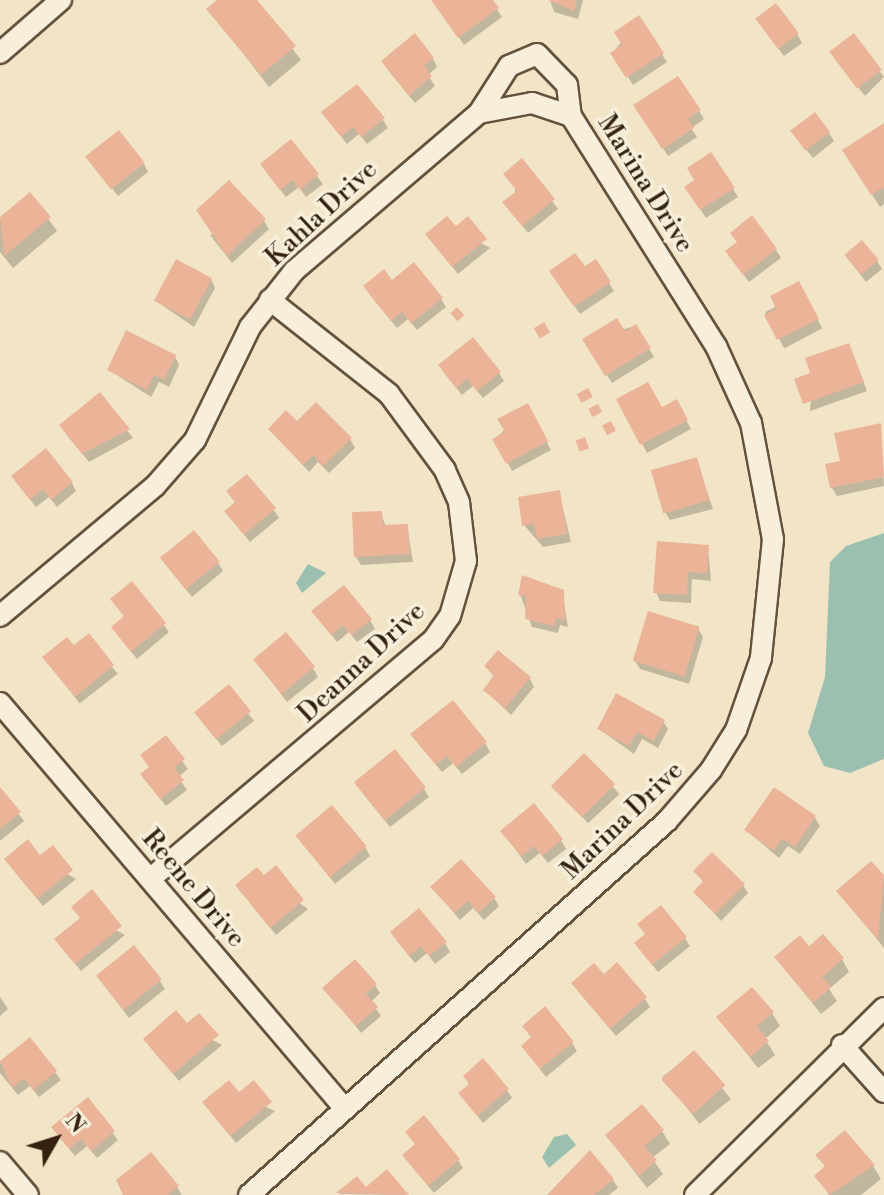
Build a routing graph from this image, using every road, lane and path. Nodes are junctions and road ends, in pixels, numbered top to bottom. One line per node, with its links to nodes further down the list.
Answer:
1 (61, 0): 2 (street)
2 (0, 53)
3 (537, 54): 5 (street, Kahla Drive); 6 (street, Marina Drive)
4 (532, 103): 5 (street, Kahla Drive); 6 (street, Marina Drive)
5 (479, 113): 7 (street, Kahla Drive)
6 (571, 116): 14 (street, Marina Drive)
7 (270, 300): 8 (street, Kahla Drive); 10 (street, Deanna Drive)
8 (0, 616)
9 (0, 703): 10 (street, Reene Drive)
10 (150, 879): 14 (street, Reene Drive)
11 (884, 1008): 12 (street)
12 (842, 1045): 13 (street); 18 (street)
13 (884, 1092)
14 (345, 1109): 17 (street, Marina Drive)
15 (0, 1162): 16 (street)
16 (28, 1195)
17 (249, 1195)
18 (695, 1195)

